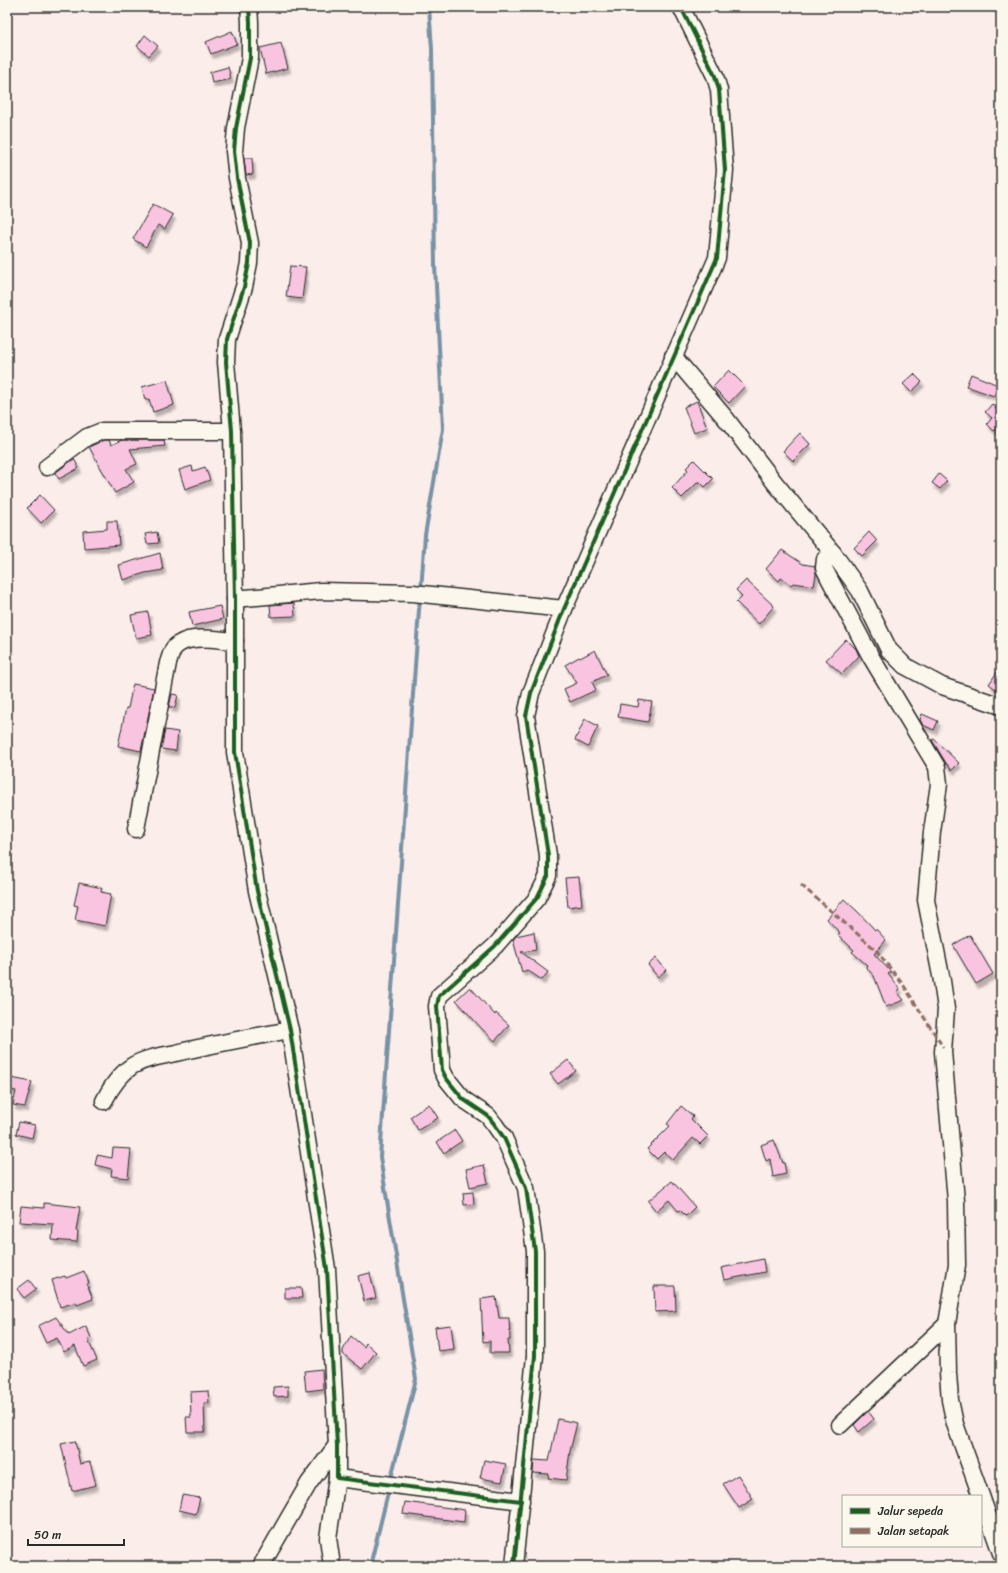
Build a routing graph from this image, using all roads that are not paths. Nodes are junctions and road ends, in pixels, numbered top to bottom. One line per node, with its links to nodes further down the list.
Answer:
1 (249, 7): 4 (street)
2 (681, 7): 3 (street)
3 (673, 356): 6 (street); 8 (street)
4 (232, 431): 5 (street); 7 (street)
5 (47, 468)
6 (832, 553): 10 (street); 14 (street)
7 (235, 599): 8 (street); 9 (street)
8 (564, 609): 20 (street)
9 (235, 641): 11 (street); 12 (street)
10 (1001, 706)
11 (136, 829)
12 (290, 1030): 13 (street); 16 (street)
13 (104, 1101)
14 (947, 1324): 15 (street); 18 (street)
15 (840, 1425)
16 (337, 1445): 17 (street); 22 (street)
17 (337, 1478): 20 (street); 23 (street)
18 (981, 1495)
19 (982, 1499): 21 (street)
20 (521, 1500): 24 (street)
21 (1001, 1553)
22 (261, 1566)
23 (332, 1566)
24 (514, 1566)

